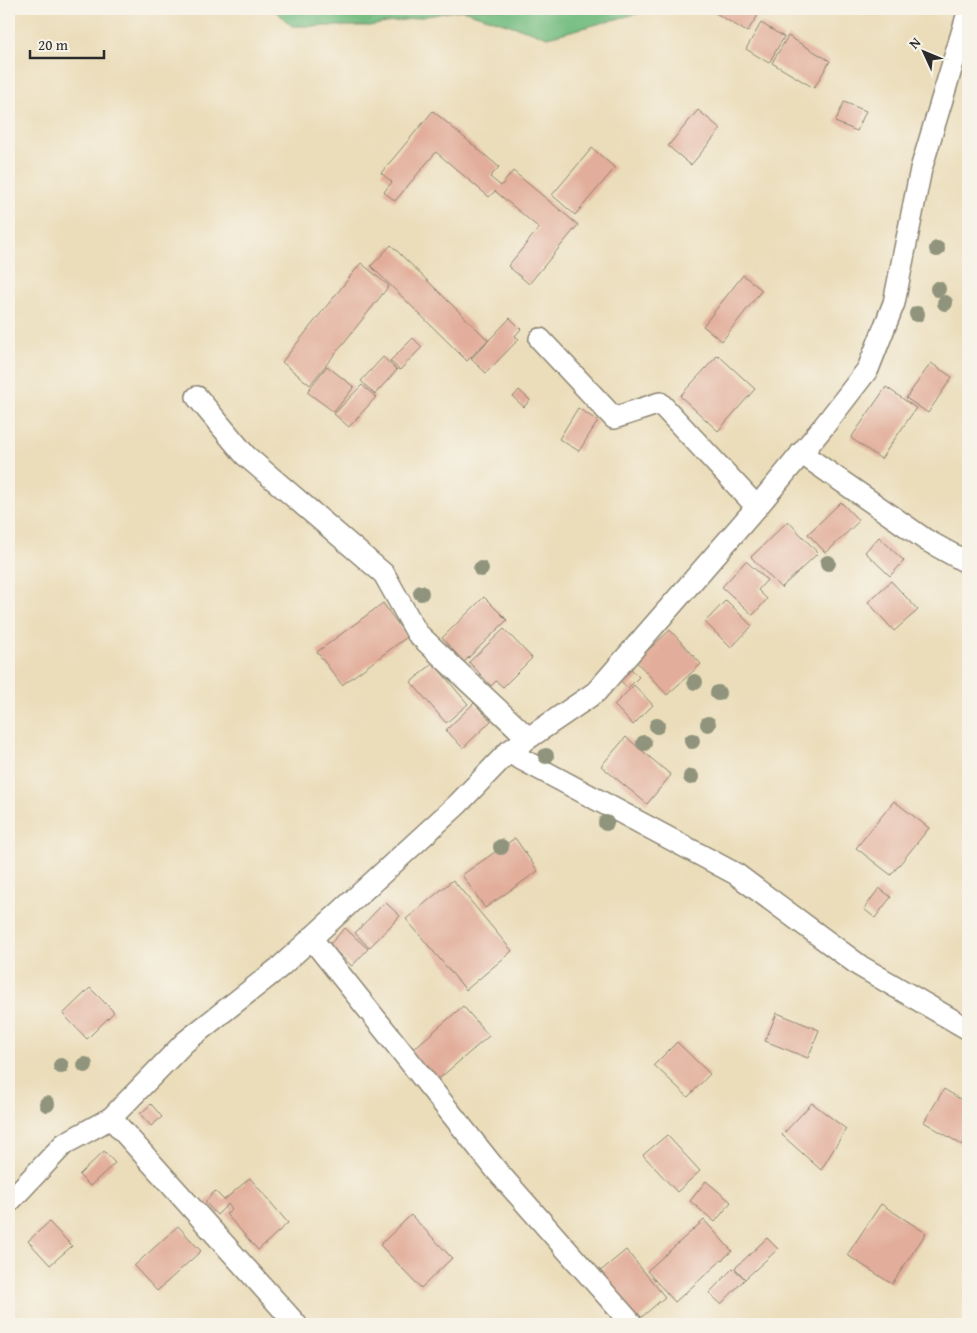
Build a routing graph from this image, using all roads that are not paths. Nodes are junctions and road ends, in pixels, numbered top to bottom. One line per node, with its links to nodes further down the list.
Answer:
1 (954, 9): 2 (street)
2 (968, 14): 5 (street)
3 (540, 339): 6 (street)
4 (198, 396): 8 (street)
5 (801, 454): 6 (street); 7 (street)
6 (757, 507): 8 (street)
7 (968, 563)
8 (528, 738): 9 (street)
9 (508, 752): 10 (street); 11 (street)
10 (311, 938): 12 (street); 15 (street)
11 (968, 1029)
12 (111, 1118): 13 (street); 14 (street)
13 (9, 1202)
14 (296, 1324)
15 (632, 1324)

